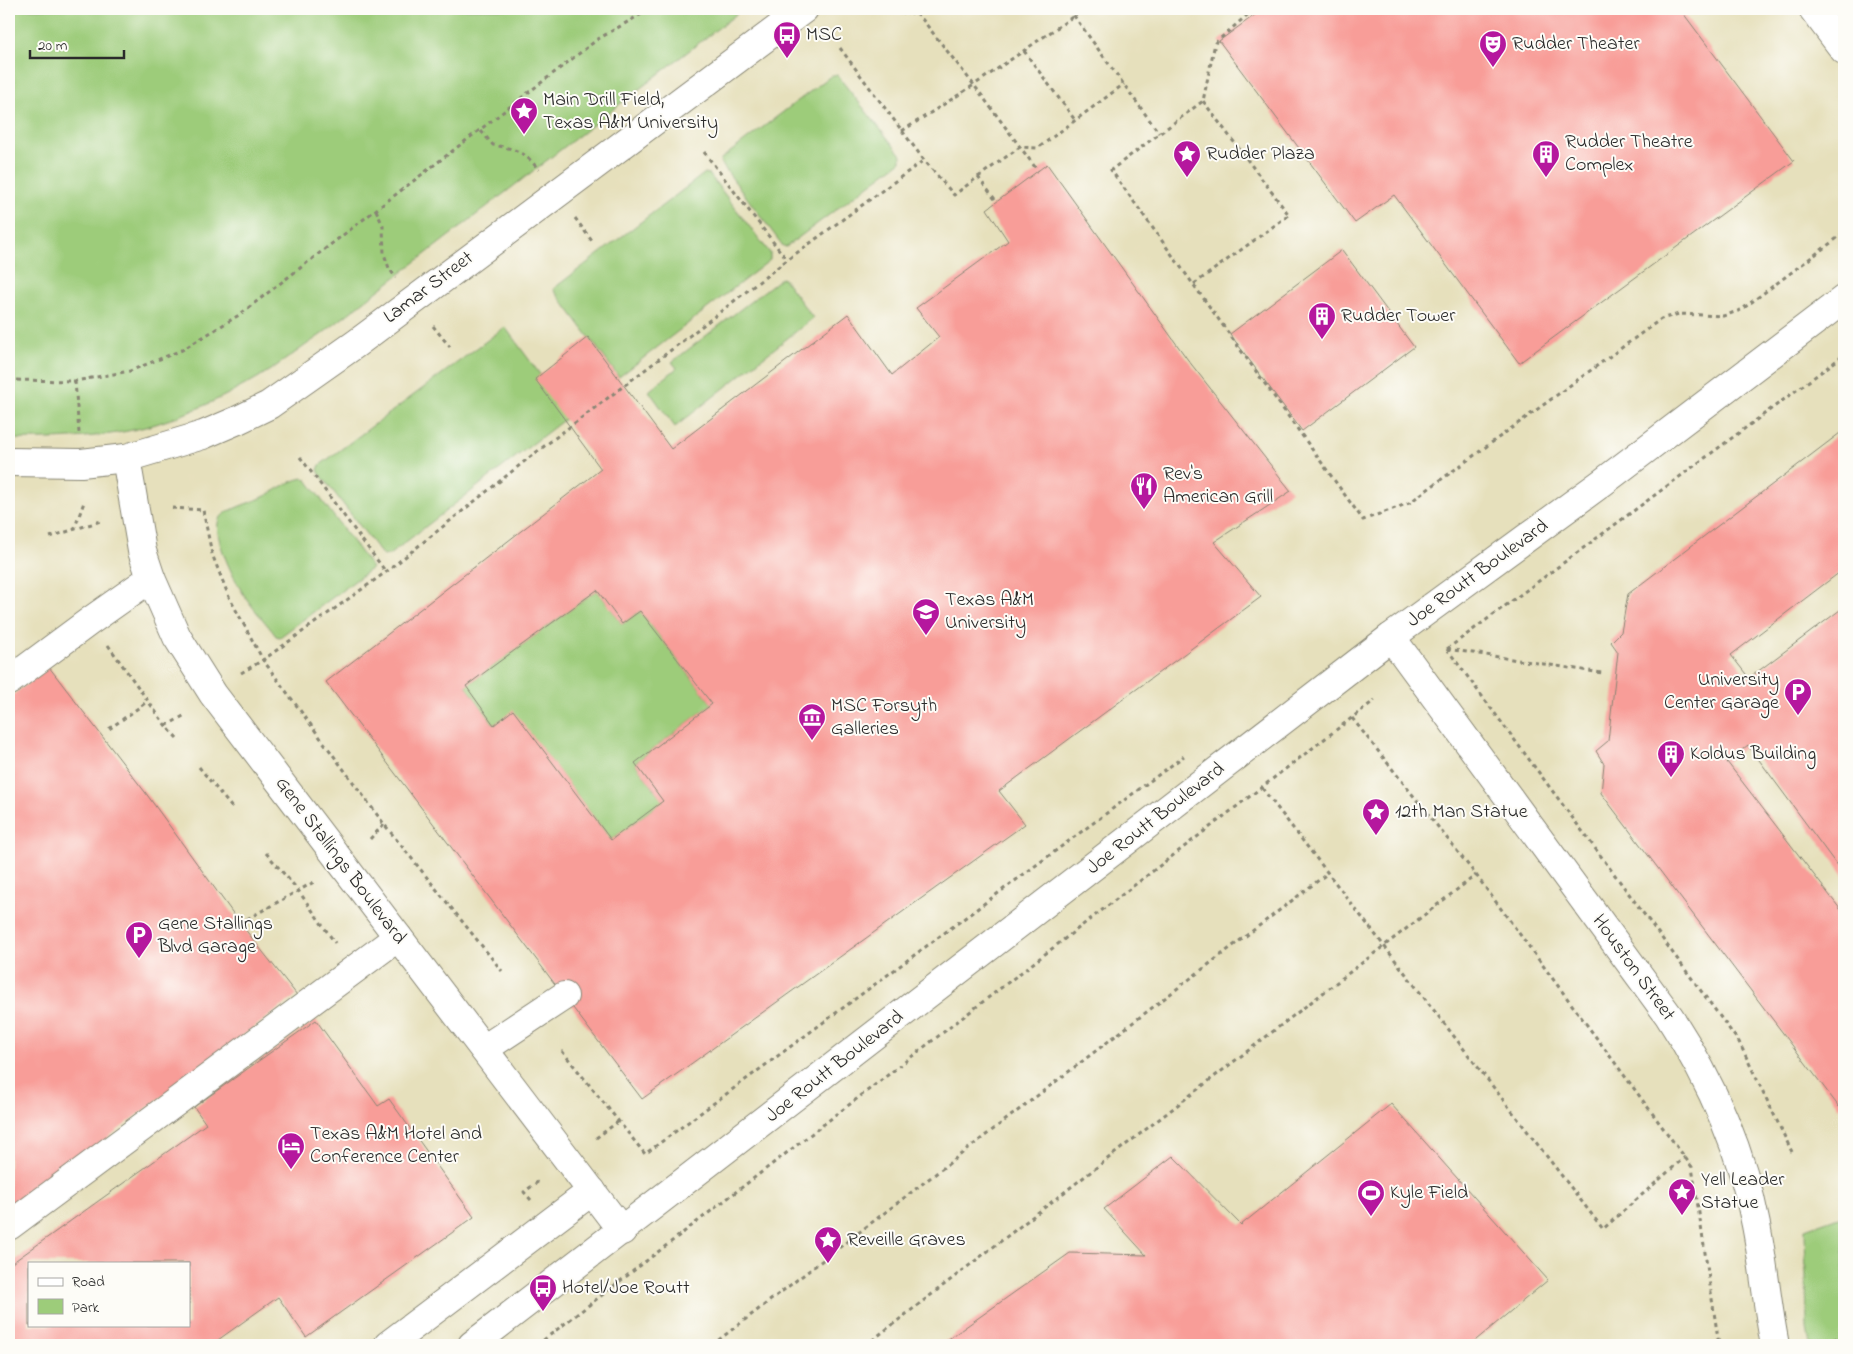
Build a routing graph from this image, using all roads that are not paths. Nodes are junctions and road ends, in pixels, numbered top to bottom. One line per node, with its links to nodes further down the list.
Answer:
1 (804, 9): 5 (street, Lamar Street)
2 (1813, 9): 3 (street)
3 (1844, 50)
4 (1844, 299): 8 (street, Joe Routt Boulevard)
5 (126, 458): 6 (street, Lamar Street); 7 (street, Gene Stallings Boulevard)
6 (9, 462)
7 (151, 578): 9 (street); 10 (street, Gene Stallings Boulevard)
8 (1391, 637): 15 (street, Joe Routt Boulevard); 18 (street, Houston Street)
9 (9, 681)
10 (398, 937): 12 (street, Gene Stallings Boulevard); 14 (street)
11 (564, 996): 12 (street)
12 (484, 1049): 13 (street, Gene Stallings Boulevard)
13 (592, 1190): 15 (street, Gene Stallings Boulevard); 16 (street)
14 (9, 1226)
15 (622, 1230): 17 (street, Joe Routt Boulevard)
16 (388, 1345)
17 (472, 1345)
18 (1775, 1345)

